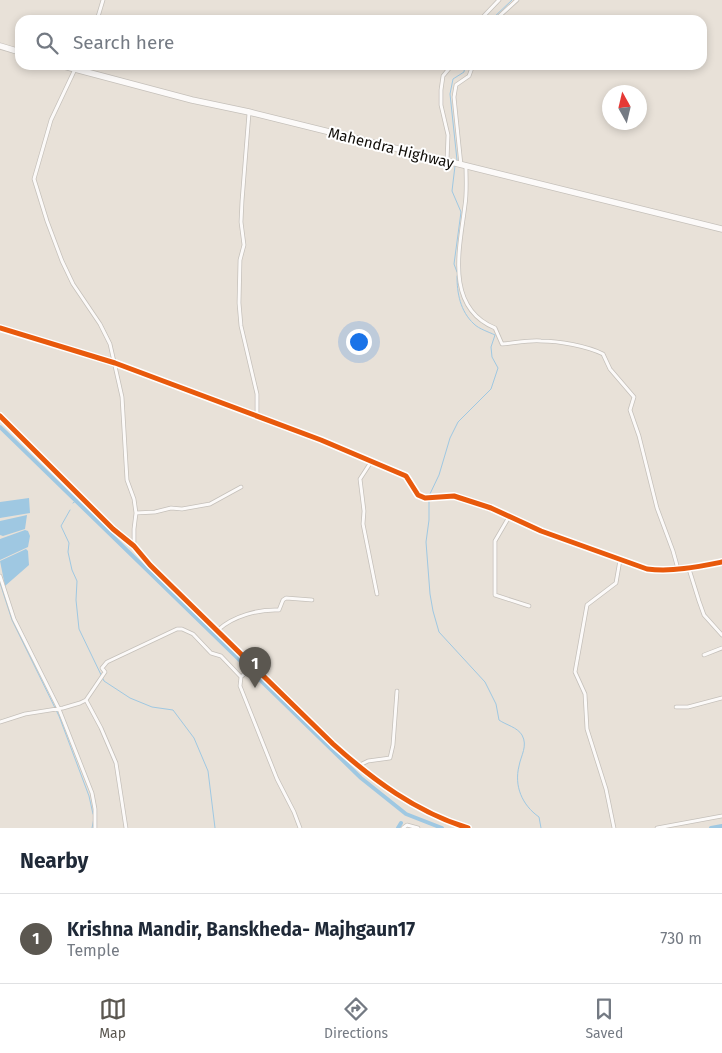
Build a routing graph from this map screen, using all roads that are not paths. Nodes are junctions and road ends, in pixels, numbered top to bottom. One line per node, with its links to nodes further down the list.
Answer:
1 (104, 0): 4 (street)
2 (499, 0): 5 (street)
3 (517, 0): 6 (street)
4 (99, 15)
5 (485, 15)
6 (500, 15)
7 (0, 46): 8 (highway)
8 (15, 50)
9 (75, 70): 18 (street)
10 (87, 70): 13 (highway, Mahendra Highway)
11 (448, 70): 14 (street)
12 (471, 70): 15 (street)
13 (249, 112): 14 (highway, Mahendra Highway); 20 (street)
14 (449, 162): 15 (highway, Mahendra Highway)
15 (462, 166): 16 (highway, Mahendra Highway); 29 (street)
16 (722, 229)
17 (0, 328): 18 (street)
18 (115, 363): 20 (street); 23 (street)
19 (0, 416): 25 (street)
20 (257, 416): 21 (street)
21 (371, 462): 24 (street); 31 (street)
22 (241, 487): 23 (street)
23 (136, 513): 25 (street)
24 (509, 517): 26 (street); 33 (street)
25 (134, 546): 34 (street)
26 (620, 560): 29 (street); 54 (street)
27 (722, 562): 28 (street)
28 (689, 568): 29 (street); 35 (street)
29 (678, 570)
30 (0, 576): 44 (street)
31 (377, 594)
32 (312, 600): 34 (street)
33 (529, 606)
34 (218, 630): 38 (street)
35 (722, 634)
36 (722, 648): 37 (street)
37 (704, 655)
38 (254, 665): 39 (street); 46 (street)
39 (243, 676): 42 (street); 50 (street)
40 (397, 691): 46 (street)
41 (722, 698): 43 (street)
42 (86, 700): 44 (street); 49 (street)
43 (676, 708)
44 (56, 710): 45 (street); 48 (street)
45 (0, 722)
46 (358, 766): 53 (street)
47 (722, 816): 55 (street)
48 (95, 828)
49 (126, 828)
50 (300, 828)
51 (403, 828): 52 (street)
52 (418, 828)
53 (468, 828)
54 (614, 828)
55 (657, 828)

